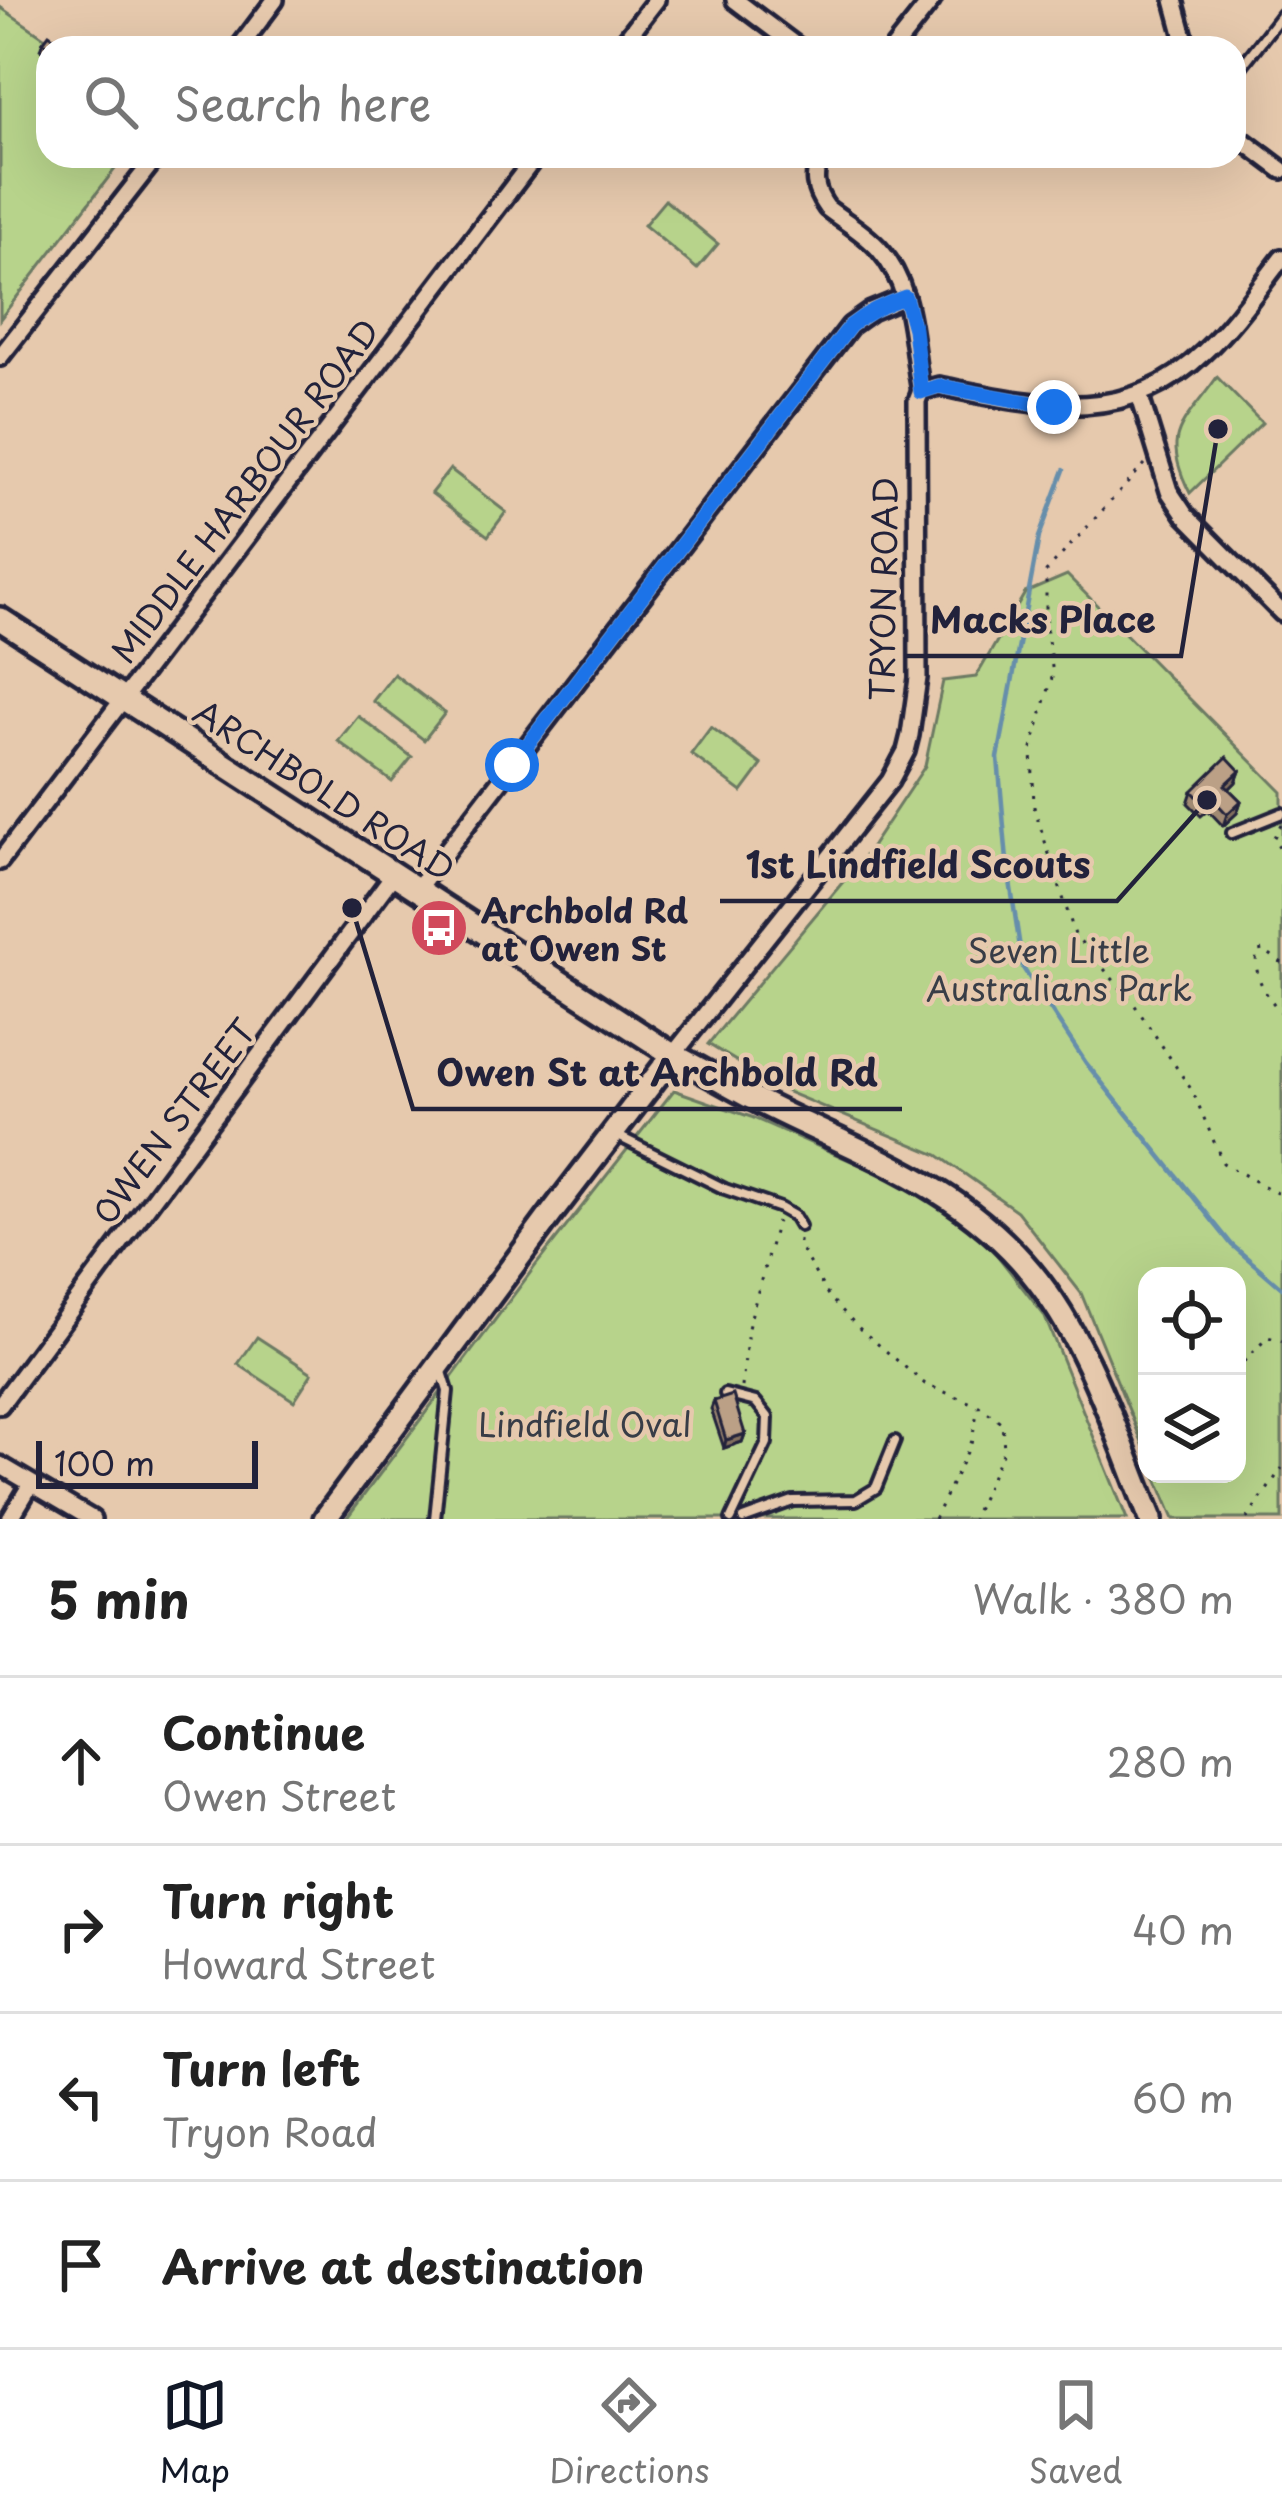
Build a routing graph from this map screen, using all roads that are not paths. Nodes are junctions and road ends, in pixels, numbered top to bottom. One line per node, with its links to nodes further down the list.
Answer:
1 (275, 0): 8 (street)
2 (629, 0): 6 (street)
3 (735, 0): 10 (street)
4 (932, 0): 11 (street)
5 (1174, 0): 12 (street)
6 (651, 6): 9 (street)
7 (1282, 14): 13 (lane)
8 (248, 36)
9 (628, 36)
10 (783, 36)
11 (904, 36)
12 (1184, 36)
13 (1246, 60)
14 (1246, 143): 18 (street)
15 (148, 168): 21 (street)
16 (527, 168): 26 (street, MIDDLE HARBOUR ROAD)
17 (816, 168): 20 (street, TRYON ROAD)
18 (1282, 170)
19 (1282, 259): 23 (street)
20 (905, 297): 22 (street, TRYON ROAD); 31 (street)
21 (0, 357)
22 (921, 392): 23 (street); 32 (street, TRYON ROAD)
23 (1139, 394): 24 (street)
24 (1282, 613)
25 (0, 619): 26 (main road, ARCHBOLD ROAD)
26 (124, 698): 29 (street, MIDDLE HARBOUR ROAD); 30 (main road, ARCHBOLD ROAD)
27 (1282, 813): 28 (lane)
28 (1232, 833)
29 (0, 861)
30 (394, 874): 31 (main road, ARCHBOLD ROAD); 37 (street, OWEN STREET)
31 (417, 889): 32 (main road, ARCHBOLD ROAD)
32 (673, 1054): 33 (main road, TRYON ROAD); 47 (main road, ARCHBOLD ROAD)
33 (613, 1133): 34 (lane); 35 (main road, TRYON ROAD)
34 (800, 1226)
35 (440, 1364): 43 (main road, TRYON ROAD); 44 (lane)
36 (725, 1394): 45 (lane)
37 (0, 1405)
38 (895, 1441): 46 (lane)
39 (0, 1465): 40 (street)
40 (31, 1484): 41 (street); 42 (street)
41 (10, 1519)
42 (92, 1519)
43 (326, 1519)
44 (435, 1519)
45 (731, 1519)
46 (742, 1519)
47 (1151, 1519)

